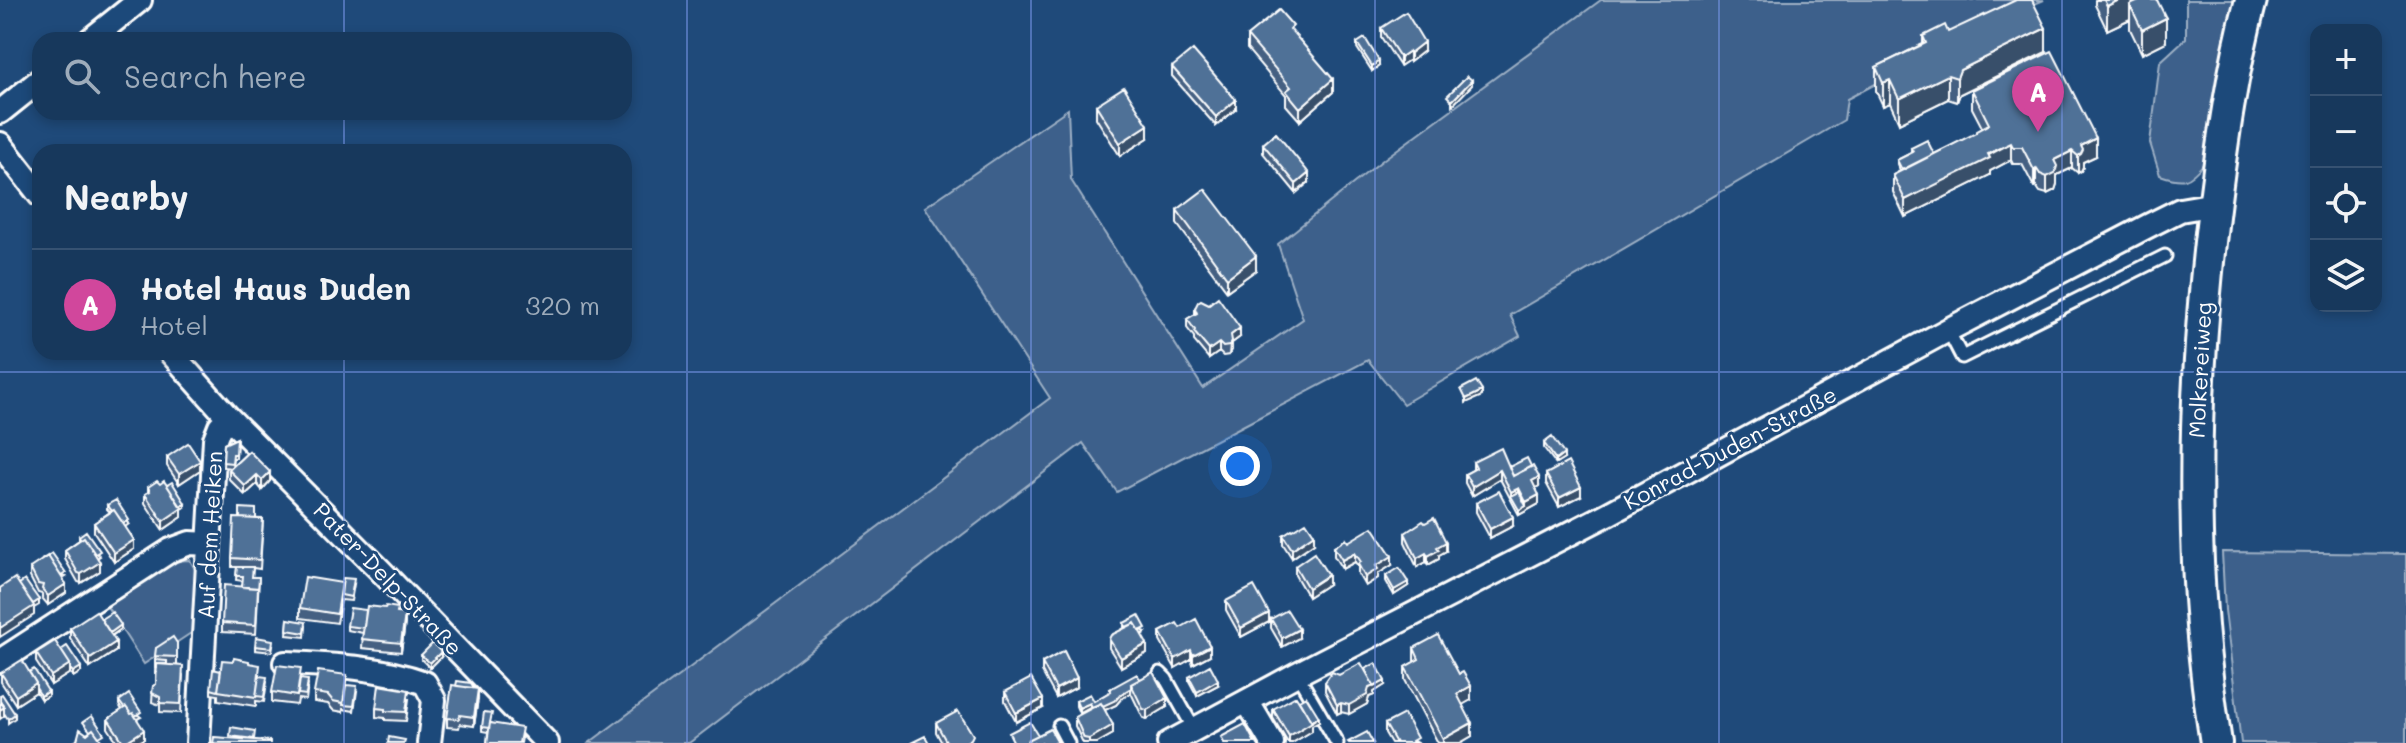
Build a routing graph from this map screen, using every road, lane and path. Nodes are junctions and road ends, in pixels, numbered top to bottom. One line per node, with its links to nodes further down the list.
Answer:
1 (140, 0): 3 (street)
2 (2251, 0): 8 (main road, Molkereiweg)
3 (100, 32)
4 (32, 86): 5 (street)
5 (0, 112)
6 (0, 144): 7 (street)
7 (32, 185)
8 (2215, 204): 10 (street, Konrad-Duden-Straße); 28 (main road, Molkereiweg)
9 (2165, 256): 10 (lane)
10 (1948, 330): 17 (street, Konrad-Duden-Straße)
11 (177, 360): 12 (street)
12 (228, 417): 13 (street, Auf dem Heiken); 23 (street, Pater-Delp-Straße)
13 (209, 544): 14 (street); 21 (street, Auf dem Heiken)
14 (0, 661)
15 (285, 663): 22 (street)
16 (1160, 673): 20 (lane)
17 (1297, 674): 18 (street, Konrad-Duden-Straße); 27 (lane)
18 (1247, 701): 20 (street, Konrad-Duden-Straße); 26 (street)
19 (1059, 726): 24 (lane)
20 (1194, 729): 25 (street, Konrad-Duden-Straße)
21 (192, 742)
22 (429, 743)
23 (547, 743)
24 (1068, 743)
25 (1169, 743)
26 (1272, 743)
27 (1337, 743)
28 (2216, 743)

